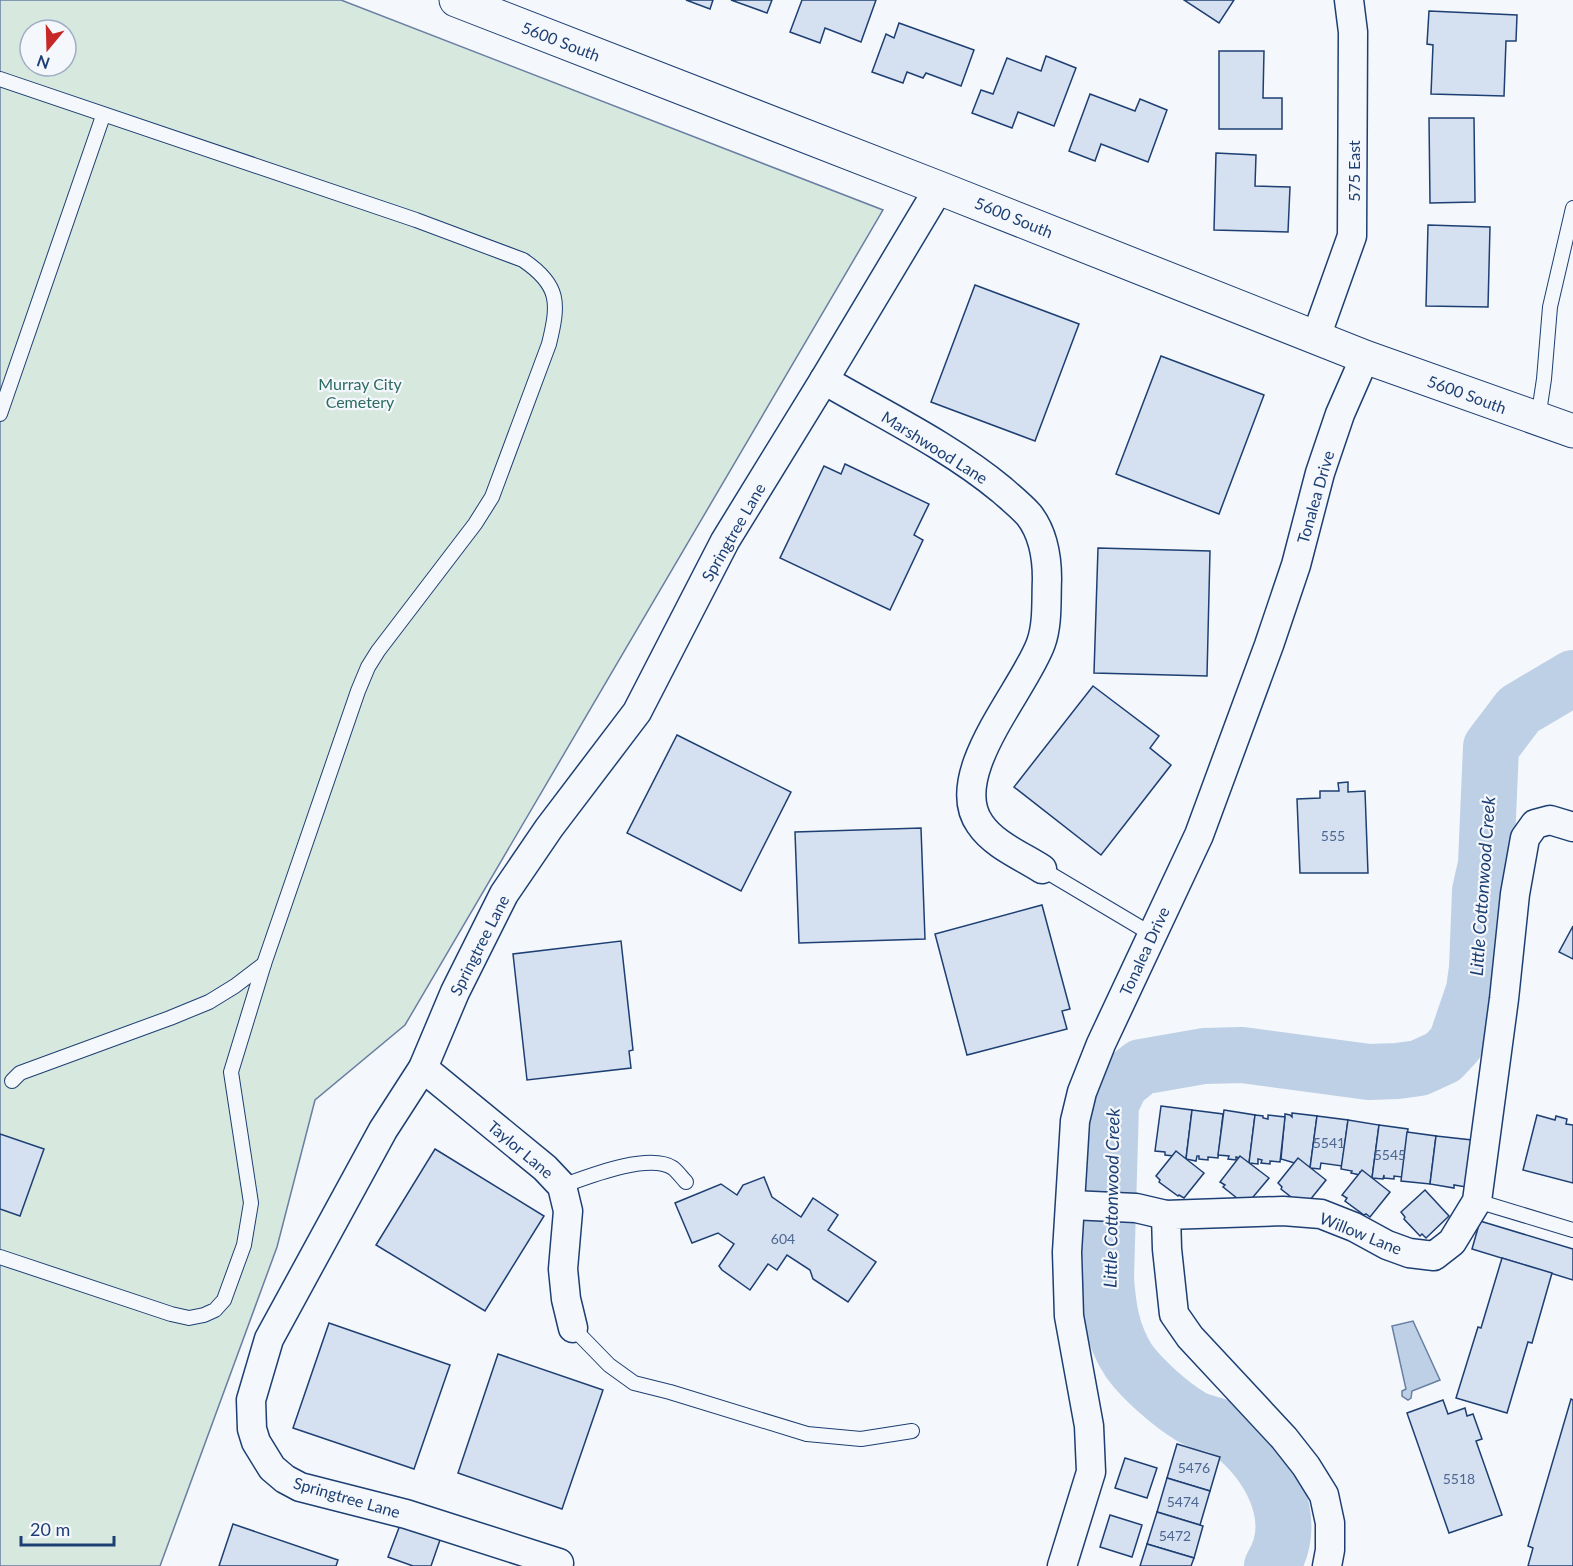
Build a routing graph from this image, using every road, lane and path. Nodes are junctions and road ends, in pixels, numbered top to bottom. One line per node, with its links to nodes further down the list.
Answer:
1 (456, 0): 5 (street, 5600 South)
2 (1349, 0): 7 (street, 575 East)
3 (0, 79): 4 (lane)
4 (103, 116): 10 (lane); 16 (lane)
5 (939, 188): 7 (street, 5600 South); 9 (street, Springtree Lane)
6 (1573, 208): 11 (lane)
7 (1316, 337): 8 (street, 5600 South)
8 (1365, 357): 11 (street, 5600 South); 15 (street, Tonalea Drive)
9 (824, 380): 14 (street, Marshwood Lane); 17 (street, Springtree Lane)
10 (0, 414)
11 (1538, 419): 12 (street, 5600 South)
12 (1573, 431)
13 (1573, 827): 21 (street, Willow Lane)
14 (1042, 869): 15 (lane)
15 (1153, 935): 22 (street, Tonalea Drive)
16 (264, 964): 18 (lane); 25 (lane)
17 (423, 1068): 20 (street, Taylor Lane); 28 (street, Springtree Lane)
18 (12, 1081)
19 (686, 1182): 20 (lane)
20 (562, 1186): 26 (street, Taylor Lane)
21 (1477, 1201): 23 (street, Willow Lane); 24 (lane)
22 (1082, 1206): 23 (street); 29 (street, Tonalea Drive)
23 (1166, 1215): 30 (street)
24 (1573, 1230)
25 (0, 1257)
26 (573, 1328): 27 (lane)
27 (912, 1431)
28 (559, 1563)
29 (1062, 1566)
30 (1327, 1566)

